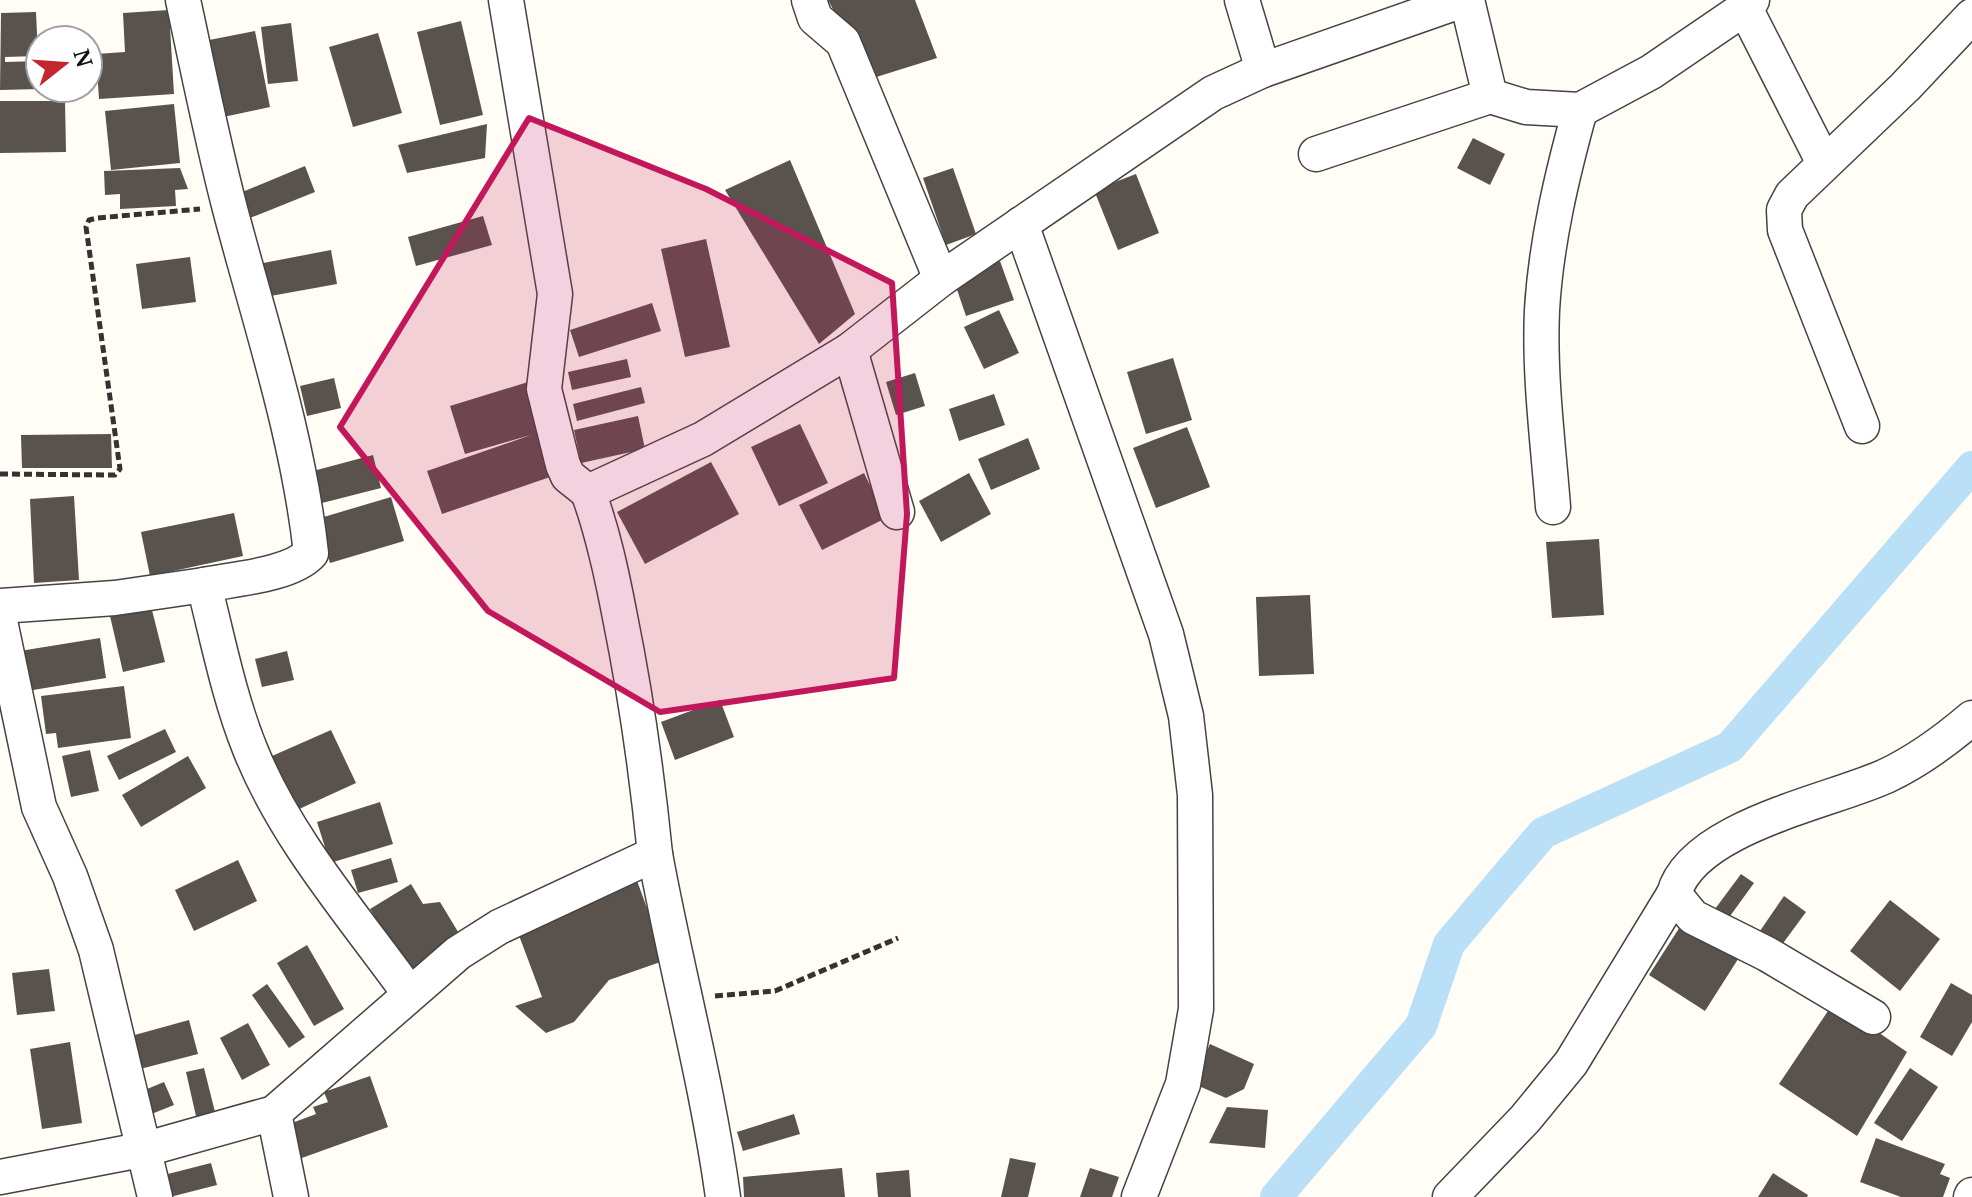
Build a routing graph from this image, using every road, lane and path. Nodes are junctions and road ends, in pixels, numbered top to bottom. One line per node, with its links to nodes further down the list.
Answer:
1 (183, 0): 13 (street)
2 (506, 0): 19 (street)
3 (809, 0): 15 (street)
4 (1242, 0): 8 (street)
5 (1465, 0): 8 (street); 9 (street)
6 (1748, 4): 10 (street); 12 (street)
7 (1972, 16): 12 (street)
8 (1263, 70): 14 (street)
9 (1490, 96): 10 (street); 11 (street)
10 (1580, 110): 20 (street)
11 (1316, 154)
12 (1824, 163): 17 (street)
13 (229, 206): 18 (path); 22 (street)
14 (1021, 224): 15 (street); 38 (street)
15 (941, 279): 16 (street)
16 (850, 350): 19 (street); 21 (street)
17 (1862, 426)
18 (0, 474)
19 (588, 492): 26 (street)
20 (1553, 507)
21 (897, 512)
22 (204, 585): 23 (street); 29 (street)
23 (0, 606)
24 (0, 621): 33 (street)
25 (1972, 718): 27 (street)
26 (655, 854): 29 (street); 30 (street)
27 (1674, 894): 31 (street); 39 (street)
28 (898, 938): 30 (path)
29 (409, 993): 32 (street)
30 (686, 999): 37 (street)
31 (1873, 1017)
32 (274, 1113): 33 (street); 36 (street)
33 (146, 1149): 34 (street); 35 (street)
34 (0, 1177)
35 (155, 1197)
36 (291, 1197)
37 (723, 1197)
38 (1139, 1197)
39 (1450, 1197)

